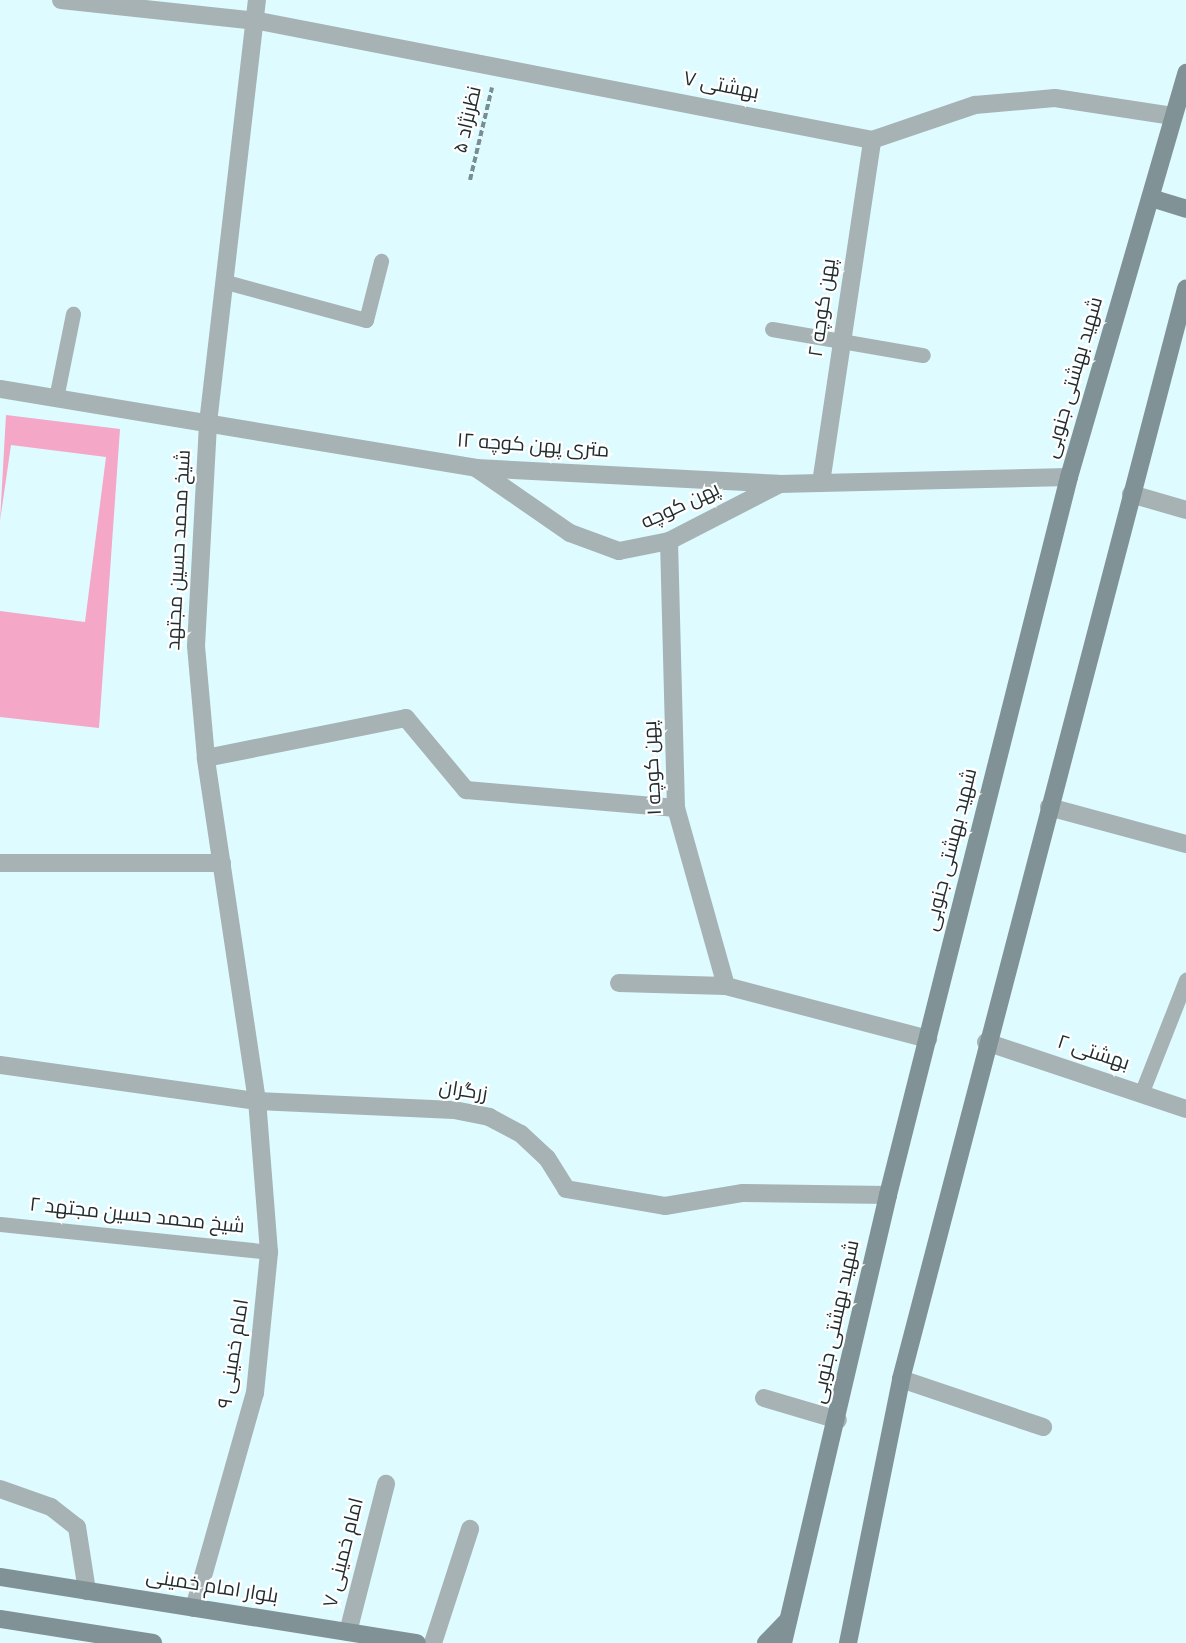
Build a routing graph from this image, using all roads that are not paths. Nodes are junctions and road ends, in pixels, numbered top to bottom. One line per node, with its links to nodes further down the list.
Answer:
1 (61, 0): 3 (street, بهشتی ۷)
2 (257, 0): 3 (street, شیخ محمد حسین مجتهد)
3 (259, 21): 6 (street, بهشتی ۷); 10 (street, شیخ محمد حسین مجتهد)
4 (1186, 73): 5 (street, شهید بهشتی جنوبی)
5 (1173, 116): 6 (street, بهشتی ۷); 7 (street, شهید بهشتی جنوبی)
6 (872, 140): 14 (street, پهن کوچه ۲)
7 (1151, 198): 8 (street); 20 (street, شهید بهشتی جنوبی)
8 (1186, 209)
9 (381, 261): 10 (lane)
10 (226, 282): 18 (street, شیخ محمد حسین مجتهد)
11 (1186, 289): 23 (street)
12 (73, 314): 17 (lane)
13 (772, 329): 14 (lane)
14 (842, 343): 15 (lane); 21 (street, پهن کوچه ۲)
15 (923, 355)
16 (0, 389): 17 (street, ۱۲ متری پهن کوچه)
17 (56, 398): 18 (street, ۱۲ متری پهن کوچه)
18 (208, 423): 19 (street, ۱۲ متری پهن کوچه); 26 (street, شیخ محمد حسین مجتهد)
19 (476, 468): 22 (street, ۱۲ متری پهن کوچه); 25 (street, پهن کوچه)
20 (1069, 477): 21 (street, ۱۲ متری پهن کوچه); 35 (street, شهید بهشتی جنوبی)
21 (821, 483): 22 (street, ۱۲ متری پهن کوچه)
22 (779, 484): 25 (street, پهن کوچه)
23 (1131, 494): 24 (street); 28 (street)
24 (1186, 510)
25 (669, 541): 27 (street, پهن کوچه ۱)
26 (206, 758): 27 (street); 31 (street, شیخ محمد حسین مجتهد)
27 (676, 807): 34 (street, پهن کوچه ۱)
28 (1048, 807): 29 (street); 36 (street)
29 (1186, 844)
30 (0, 863): 31 (street)
31 (222, 863): 39 (street, شیخ محمد حسین مجتهد)
32 (1186, 980): 38 (lane)
33 (619, 983): 34 (street)
34 (726, 986): 35 (street)
35 (928, 1038): 41 (street, شهید بهشتی جنوبی)
36 (986, 1042): 38 (street, بهشتی ۲); 44 (street)
37 (0, 1065): 39 (street, زرگران)
38 (1141, 1094): 40 (street, بهشتی ۲)
39 (257, 1101): 41 (street, زرگران); 43 (street, امام خمینی ۹)
40 (1186, 1109)
41 (888, 1195): 46 (street, شهید بهشتی جنوبی)
42 (0, 1224): 43 (lane, شیخ محمد حسین مجتهد ۲)
43 (269, 1252): 53 (street, امام خمینی ۹)
44 (901, 1380): 47 (street); 57 (street)
45 (764, 1398): 46 (street)
46 (838, 1420): 55 (street, شهید بهشتی جنوبی)
47 (1043, 1427)
48 (386, 1484): 56 (street, امام خمینی ۷)
49 (0, 1489): 52 (street)
50 (470, 1529): 60 (street)
51 (0, 1577): 52 (street, بلوار امام خمینی)
52 (87, 1591): 53 (street, بلوار امام خمینی)
53 (194, 1608): 56 (street, بلوار امام خمینی)
54 (0, 1618): 58 (street)
55 (789, 1618): 61 (street); 62 (street, شهید بهشتی جنوبی)
56 (348, 1632): 59 (street, بلوار امام خمینی)
57 (848, 1642)
58 (153, 1643)
59 (417, 1643)
60 (433, 1643)
61 (766, 1643)
62 (783, 1643)

